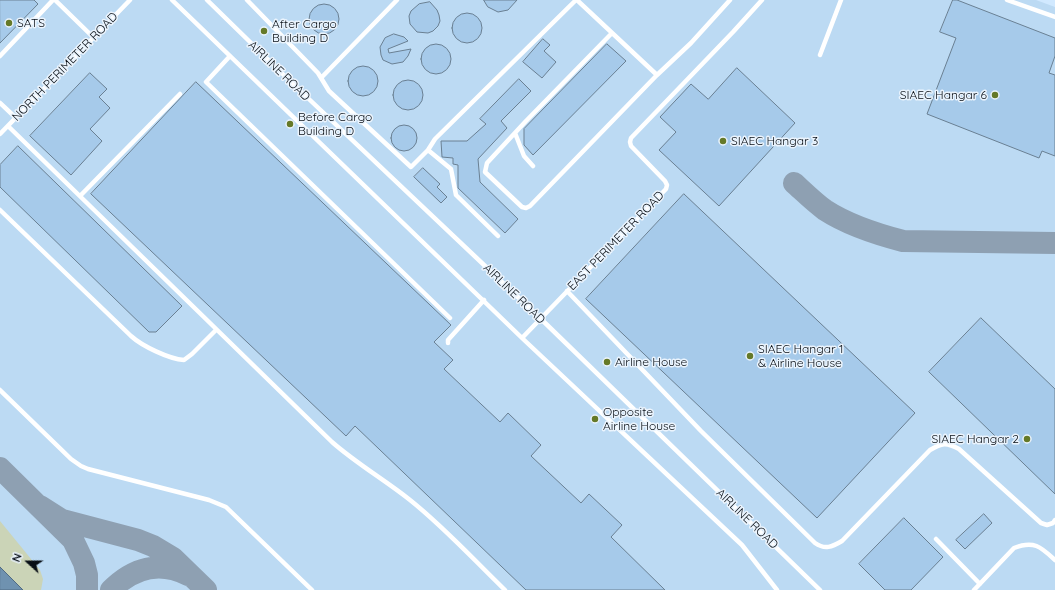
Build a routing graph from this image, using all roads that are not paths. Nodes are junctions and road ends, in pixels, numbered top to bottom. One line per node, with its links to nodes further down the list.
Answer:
1 (54, 0): 14 (lane); 16 (lane)
2 (130, 0): 14 (lane, NORTH PERIMETER ROAD)
3 (172, 0): 17 (lane, AIRLINE ROAD)
4 (207, 0): 34 (lane, AIRLINE ROAD)
5 (247, 0): 19 (lane)
6 (397, 0): 19 (lane)
7 (576, 0): 13 (lane); 26 (lane)
8 (730, 0): 18 (lane)
9 (762, 0): 31 (lane, EAST PERIMETER ROAD)
10 (841, 0): 15 (lane)
11 (1007, 0): 12 (lane)
12 (1055, 17)
13 (612, 33): 18 (lane); 24 (lane)
14 (94, 38): 22 (lane, NORTH PERIMETER ROAD)
15 (820, 55)
16 (0, 56)
17 (230, 56): 32 (lane, AIRLINE ROAD); 33 (lane)
18 (657, 75): 24 (lane)
19 (321, 78): 26 (lane)
20 (180, 94): 28 (lane)
21 (0, 102): 22 (lane)
22 (16, 118): 23 (lane, NORTH PERIMETER ROAD)
23 (8, 126): 25 (lane, NORTH PERIMETER ROAD); 28 (lane)
24 (515, 133): 27 (lane)
25 (0, 134)
26 (428, 150): 30 (lane)
27 (533, 166)
28 (80, 196): 35 (lane)
29 (0, 210): 35 (lane)
30 (498, 236)
31 (567, 291): 34 (lane, EAST PERIMETER ROAD); 39 (lane)
32 (484, 300): 36 (lane, AIRLINE ROAD); 37 (lane)
33 (450, 318)
34 (541, 319): 36 (lane, EAST PERIMETER ROAD); 46 (lane, AIRLINE ROAD)
35 (216, 330): 44 (lane)
36 (522, 338): 45 (lane, AIRLINE ROAD)
37 (448, 343)
38 (0, 390): 43 (lane)
39 (1055, 520)
40 (936, 539): 42 (lane)
41 (1055, 560): 42 (lane)
42 (980, 584): 47 (lane)
43 (312, 590)
44 (505, 590)
45 (776, 590)
46 (820, 590)
47 (974, 590)

